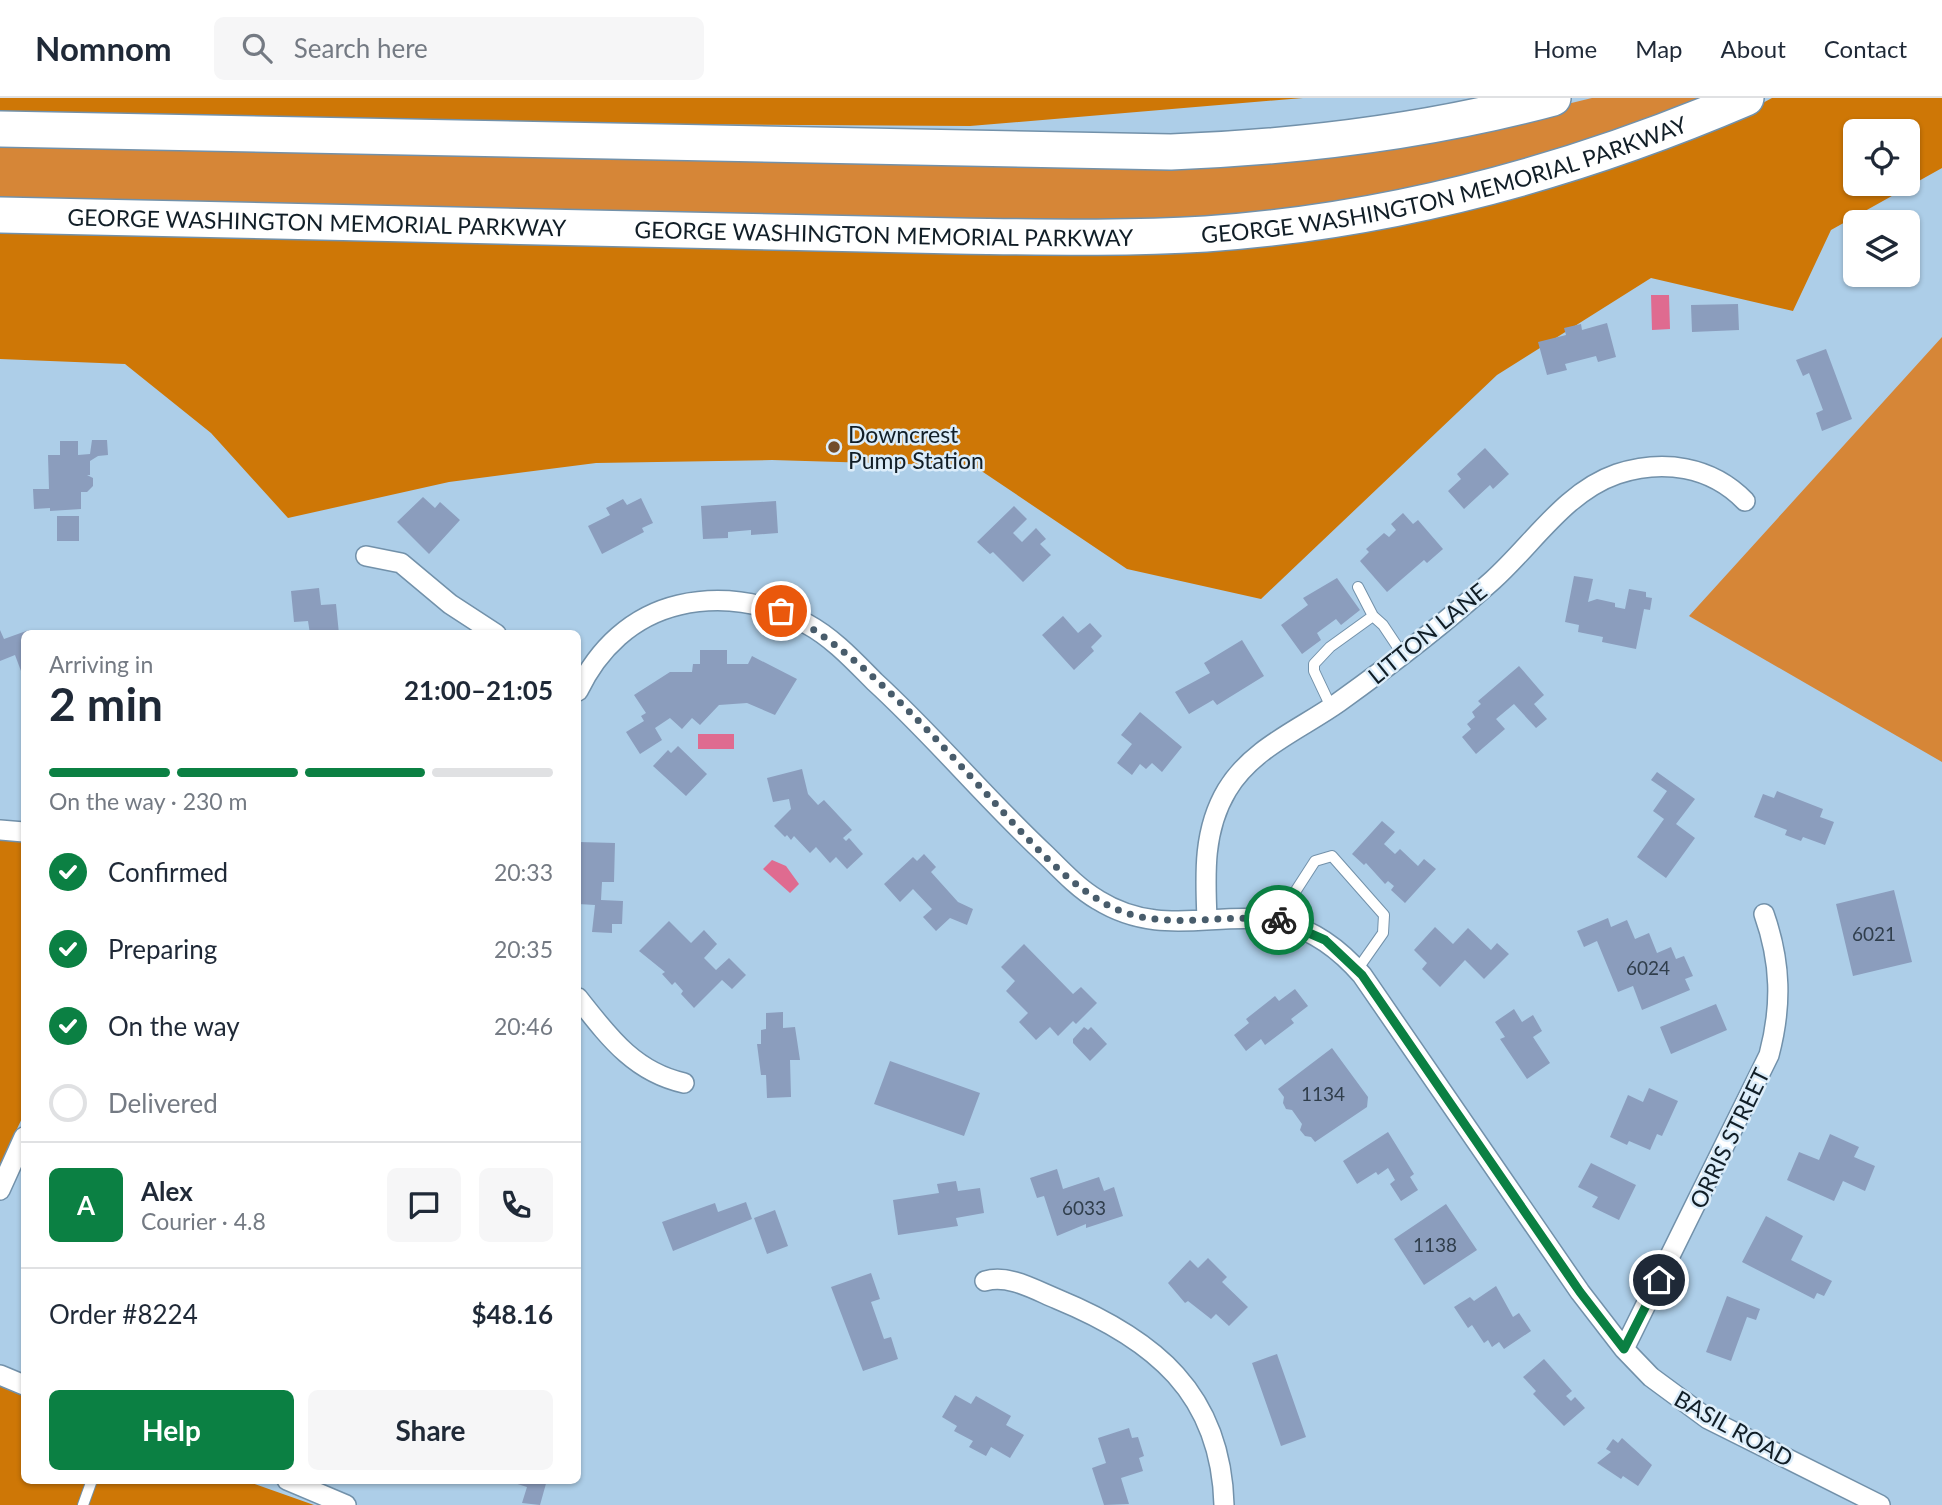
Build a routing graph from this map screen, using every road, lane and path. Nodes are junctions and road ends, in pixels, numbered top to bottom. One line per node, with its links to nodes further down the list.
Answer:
1 (1553, 98): 3 (highway)
2 (1746, 98): 4 (highway, GEORGE WASHINGTON MEMORIAL PARKWAY)
3 (0, 129)
4 (0, 215)
5 (1745, 501): 10 (street, LITTON LANE)
6 (366, 556): 9 (street)
7 (1358, 587): 8 (lane)
8 (1373, 616): 10 (lane); 12 (lane)
9 (490, 630)
10 (1403, 655): 12 (street, LITTON LANE)
11 (581, 680): 16 (street, BASIL ROAD)
12 (1331, 707): 16 (street, LITTON LANE)
13 (0, 830): 14 (street)
14 (21, 832)
15 (1764, 914): 24 (street, ORRIS STREET)
16 (1207, 919): 17 (street, BASIL ROAD)
17 (1287, 923): 18 (street, BASIL ROAD); 18 (lane)
18 (1357, 970): 24 (street, BASIL ROAD)
19 (581, 1002): 20 (street)
20 (684, 1083)
21 (21, 1144): 22 (street)
22 (0, 1190)
23 (985, 1281): 31 (street)
24 (1624, 1349): 32 (street, BASIL ROAD)
25 (0, 1374): 26 (street)
26 (21, 1384)
27 (91, 1484): 29 (lane)
28 (296, 1484): 30 (street)
29 (83, 1505)
30 (346, 1505)
31 (1224, 1505)
32 (1880, 1505)

